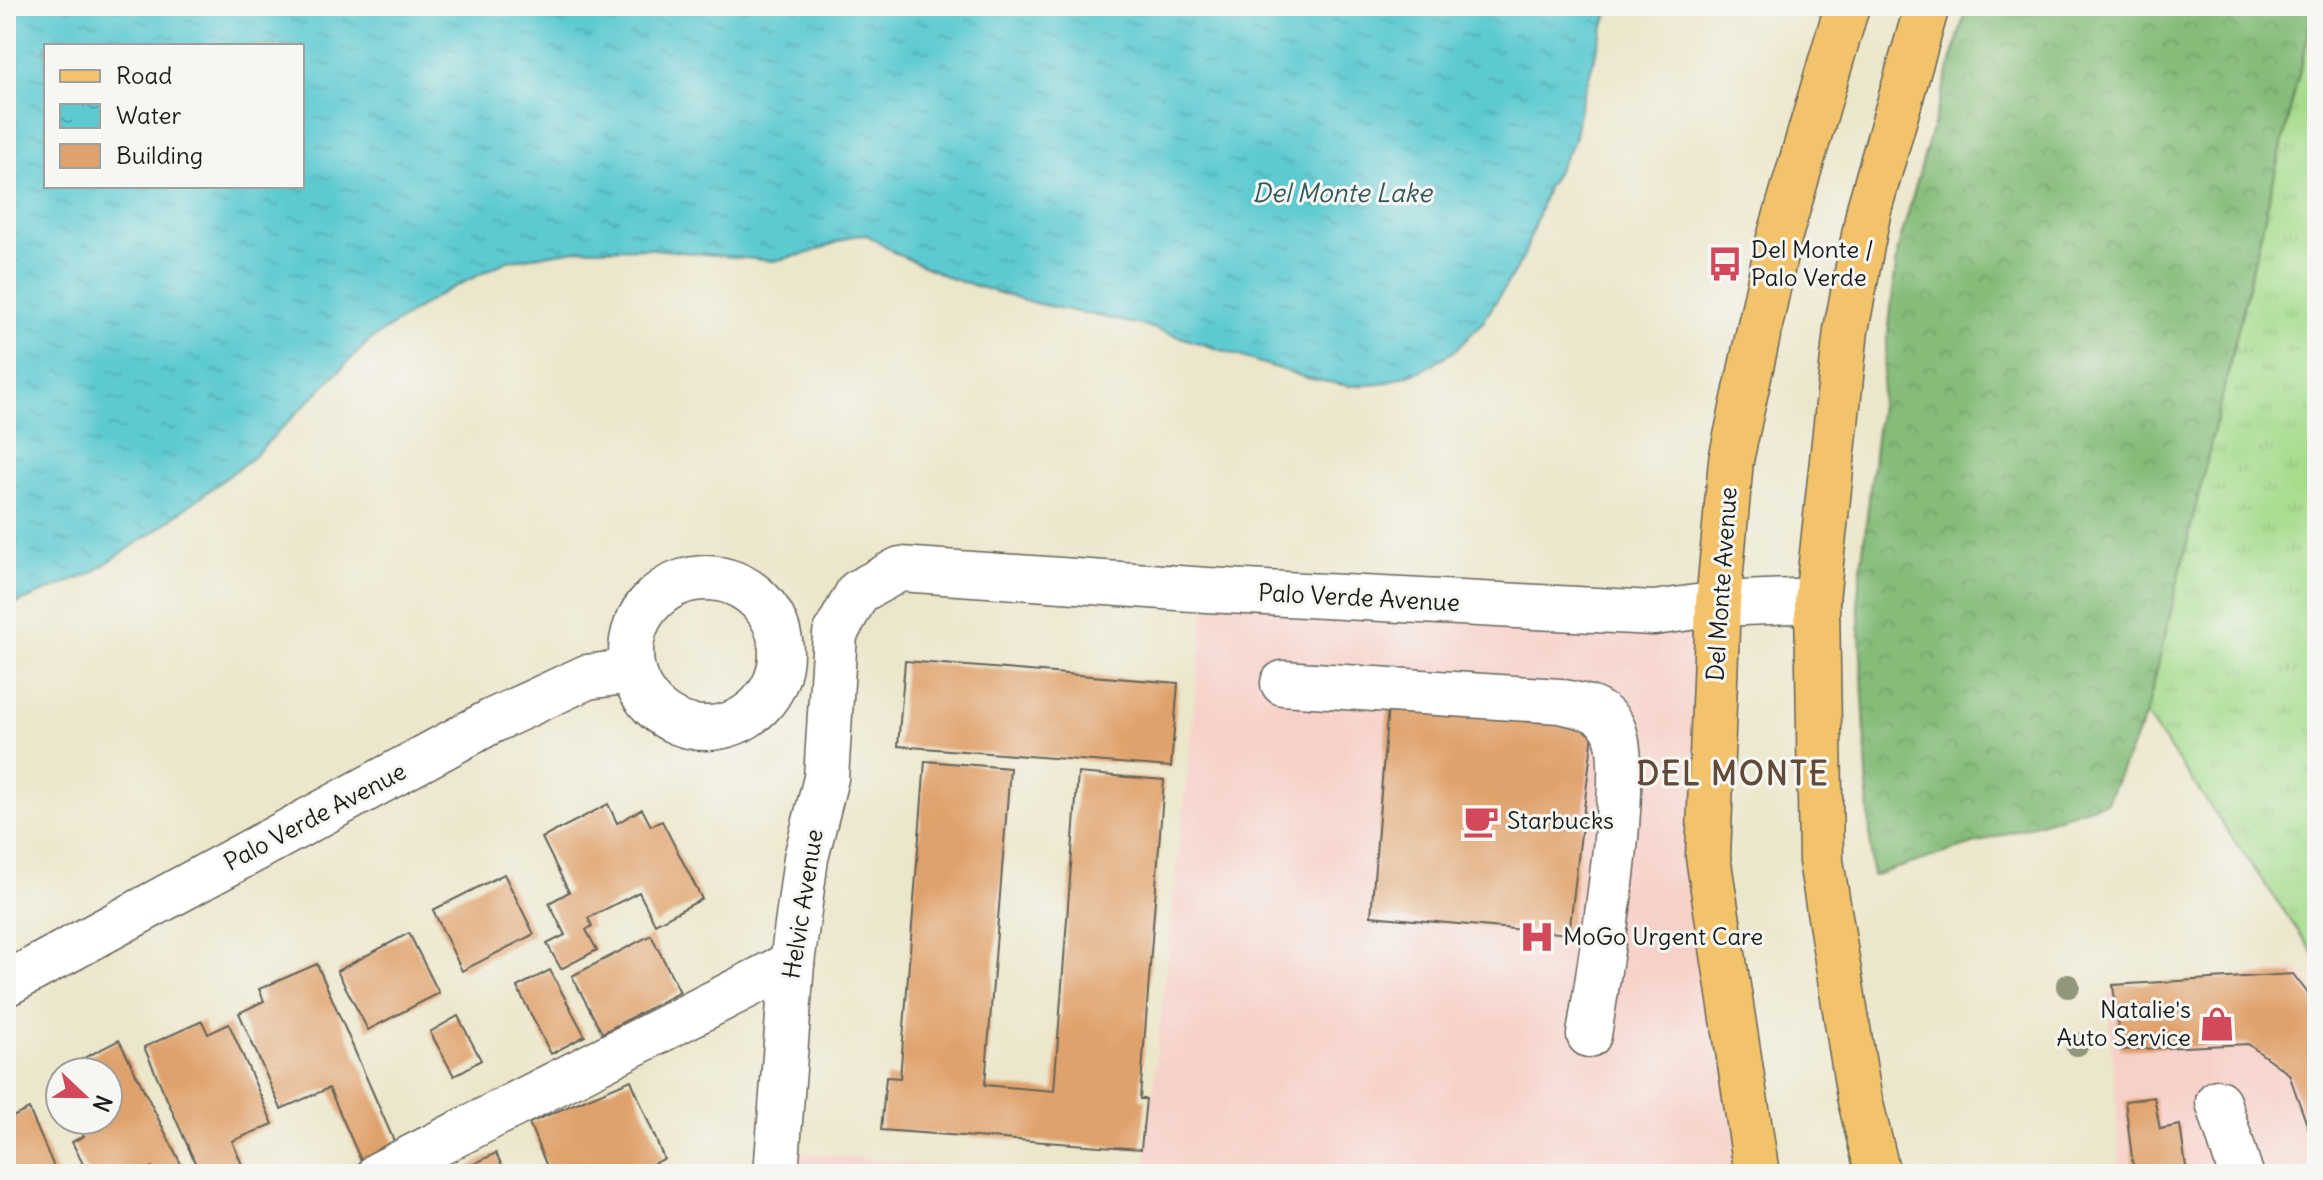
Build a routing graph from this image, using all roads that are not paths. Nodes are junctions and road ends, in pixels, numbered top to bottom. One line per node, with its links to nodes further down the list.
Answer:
1 (1847, 6): 4 (main road, Del Monte Avenue)
2 (1927, 6): 3 (main road)
3 (1817, 600): 4 (street, Palo Verde Avenue); 16 (main road)
4 (1718, 604): 5 (street, Palo Verde Avenue); 15 (main road, Del Monte Avenue)
5 (835, 634): 6 (street); 9 (street, Helvic Avenue)
6 (780, 635): 7 (street); 7 (street)
7 (632, 671): 10 (street, Palo Verde Avenue)
8 (1283, 683): 11 (street)
9 (792, 963): 13 (street); 14 (street, Helvic Avenue)
10 (6, 984)
11 (1589, 1035)
12 (2218, 1102): 17 (street)
13 (379, 1174)
14 (776, 1174)
15 (1757, 1174)
16 (1878, 1174)
17 (2241, 1174)

